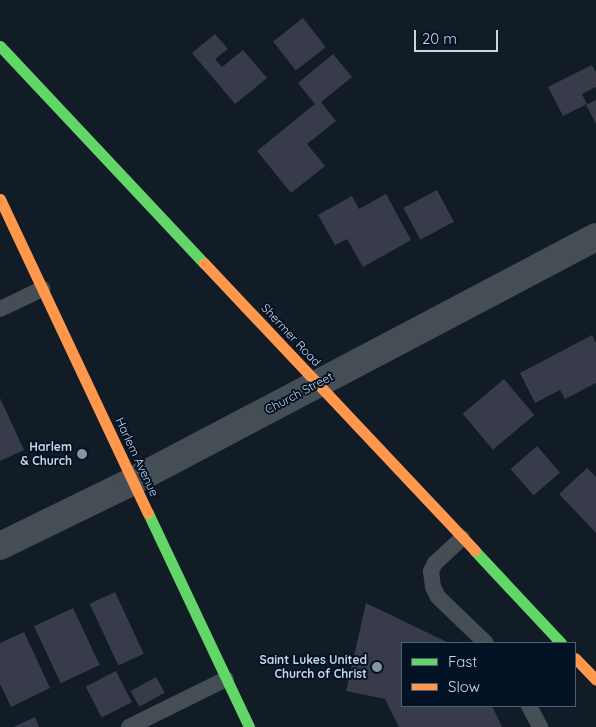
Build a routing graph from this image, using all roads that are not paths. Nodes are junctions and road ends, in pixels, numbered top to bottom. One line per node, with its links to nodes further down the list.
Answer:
1 (0, 46): 6 (main road, Shermer Road)
2 (0, 199): 4 (main road, Harlem Avenue)
3 (596, 237): 6 (street, Church Street)
4 (42, 289): 5 (lane); 7 (main road, Harlem Avenue)
5 (0, 309)
6 (317, 383): 7 (street, Church Street); 8 (main road, Shermer Road)
7 (133, 481): 9 (street, Church Street); 13 (main road, Harlem Avenue)
8 (462, 538): 10 (lane); 11 (main road, Shermer Road)
9 (0, 546)
10 (485, 642)
11 (560, 642)
12 (576, 659): 14 (main road)
13 (226, 679): 16 (lane); 17 (main road, Harlem Avenue)
14 (596, 680)
15 (530, 707): 18 (lane)
16 (129, 727)
17 (249, 727)
18 (540, 727)

